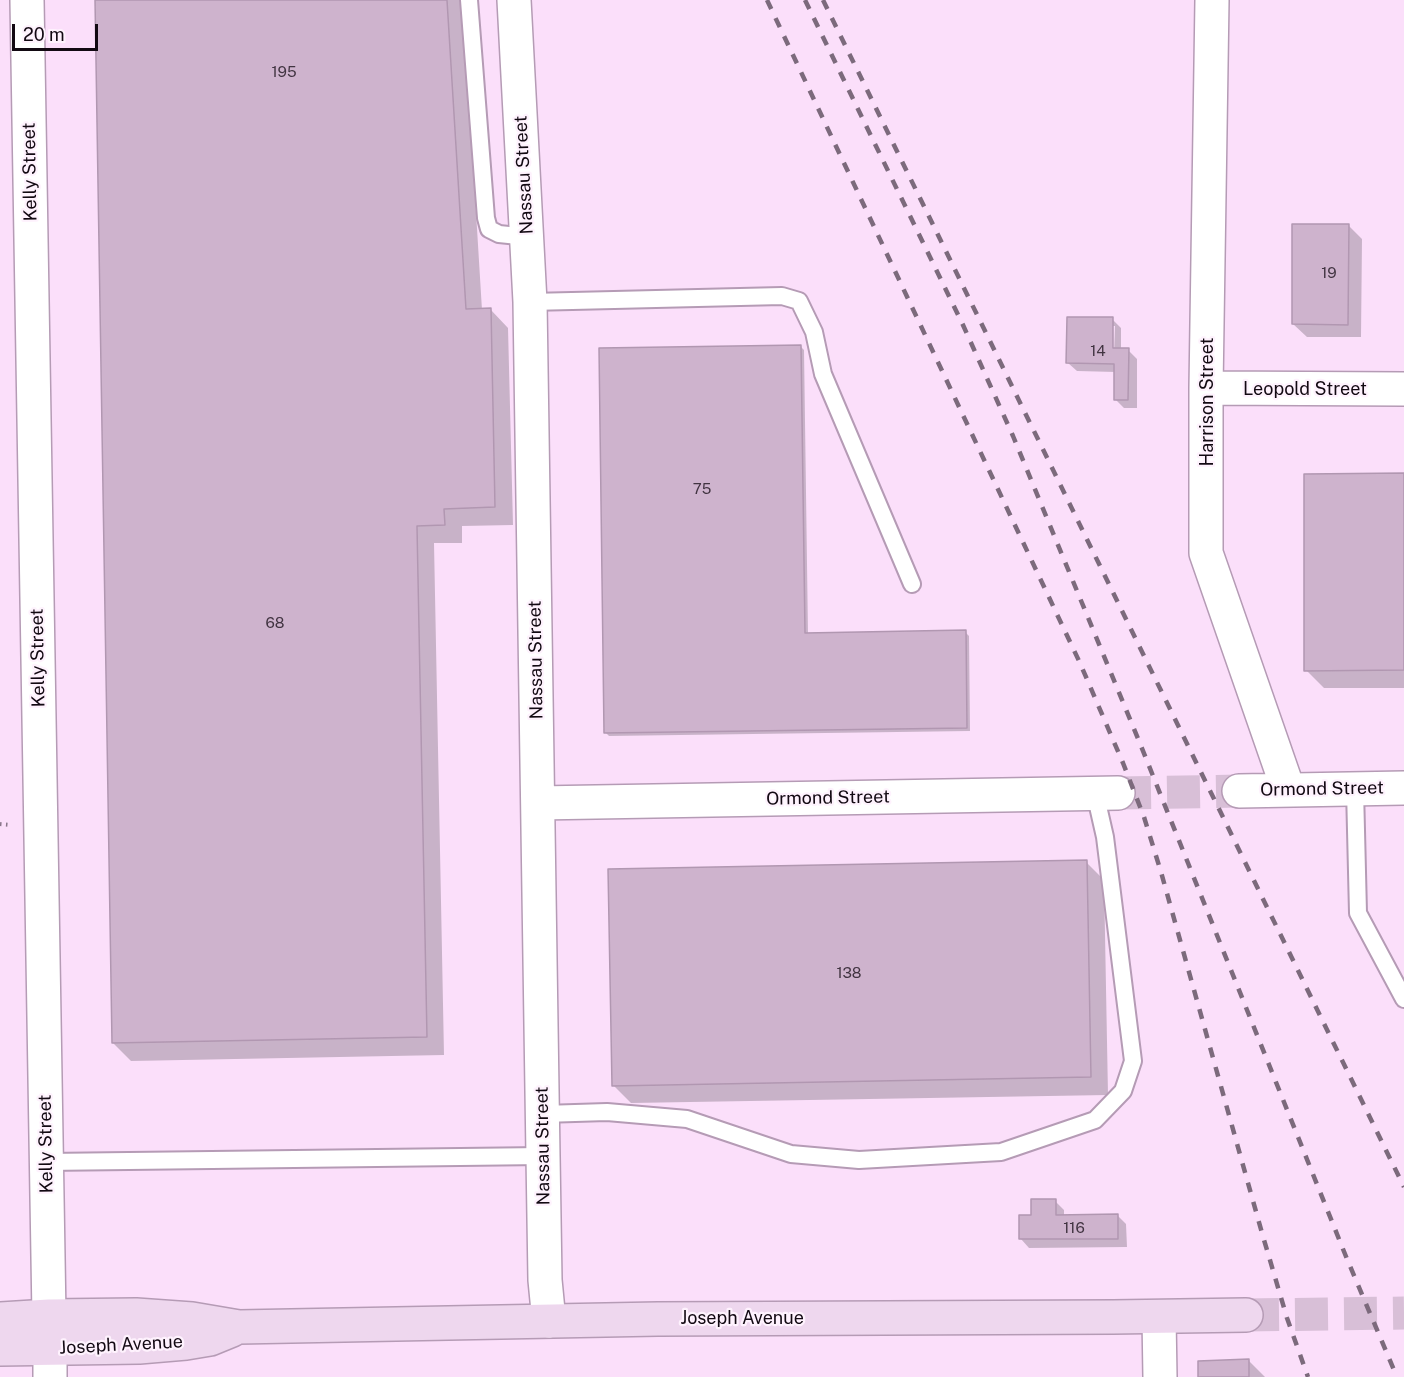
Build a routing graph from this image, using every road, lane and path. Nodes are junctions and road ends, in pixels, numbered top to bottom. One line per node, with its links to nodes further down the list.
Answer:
1 (27, 0): 19 (street, Kelly Street)
2 (469, 0): 5 (lane)
3 (514, 0): 5 (street, Nassau Street)
4 (1212, 0): 7 (street, Harrison Street)
5 (528, 237): 6 (street, Nassau Street)
6 (530, 302): 9 (lane); 15 (street, Nassau Street)
7 (1206, 388): 8 (street, Leopold Street); 10 (street, Harrison Street)
8 (1404, 389)
9 (912, 584)
10 (1288, 789): 11 (street, Ormond Street); 13 (street, Ormond Street)
11 (1355, 789): 12 (street, Ormond Street); 16 (lane)
12 (1404, 789)
13 (1239, 791)
14 (1106, 793): 15 (street, Ormond Street); 17 (lane)
15 (538, 803): 17 (street, Nassau Street)
16 (1404, 999)
17 (543, 1114): 18 (street, Nassau Street)
18 (543, 1156): 19 (lane); 24 (street, Nassau Street)
19 (46, 1162): 21 (street, Kelly Street)
20 (1246, 1315): 22 (main road, Joseph Avenue)
21 (49, 1316): 23 (main road, Joseph Avenue); 25 (main road, Joseph Avenue)
22 (1159, 1317): 24 (main road, Joseph Avenue); 28 (street)
23 (0, 1319)
24 (549, 1321): 25 (main road, Joseph Avenue)
25 (239, 1327): 27 (main road, Joseph Avenue)
26 (0, 1349): 27 (main road, Joseph Avenue)
27 (50, 1363)
28 (1160, 1377)

